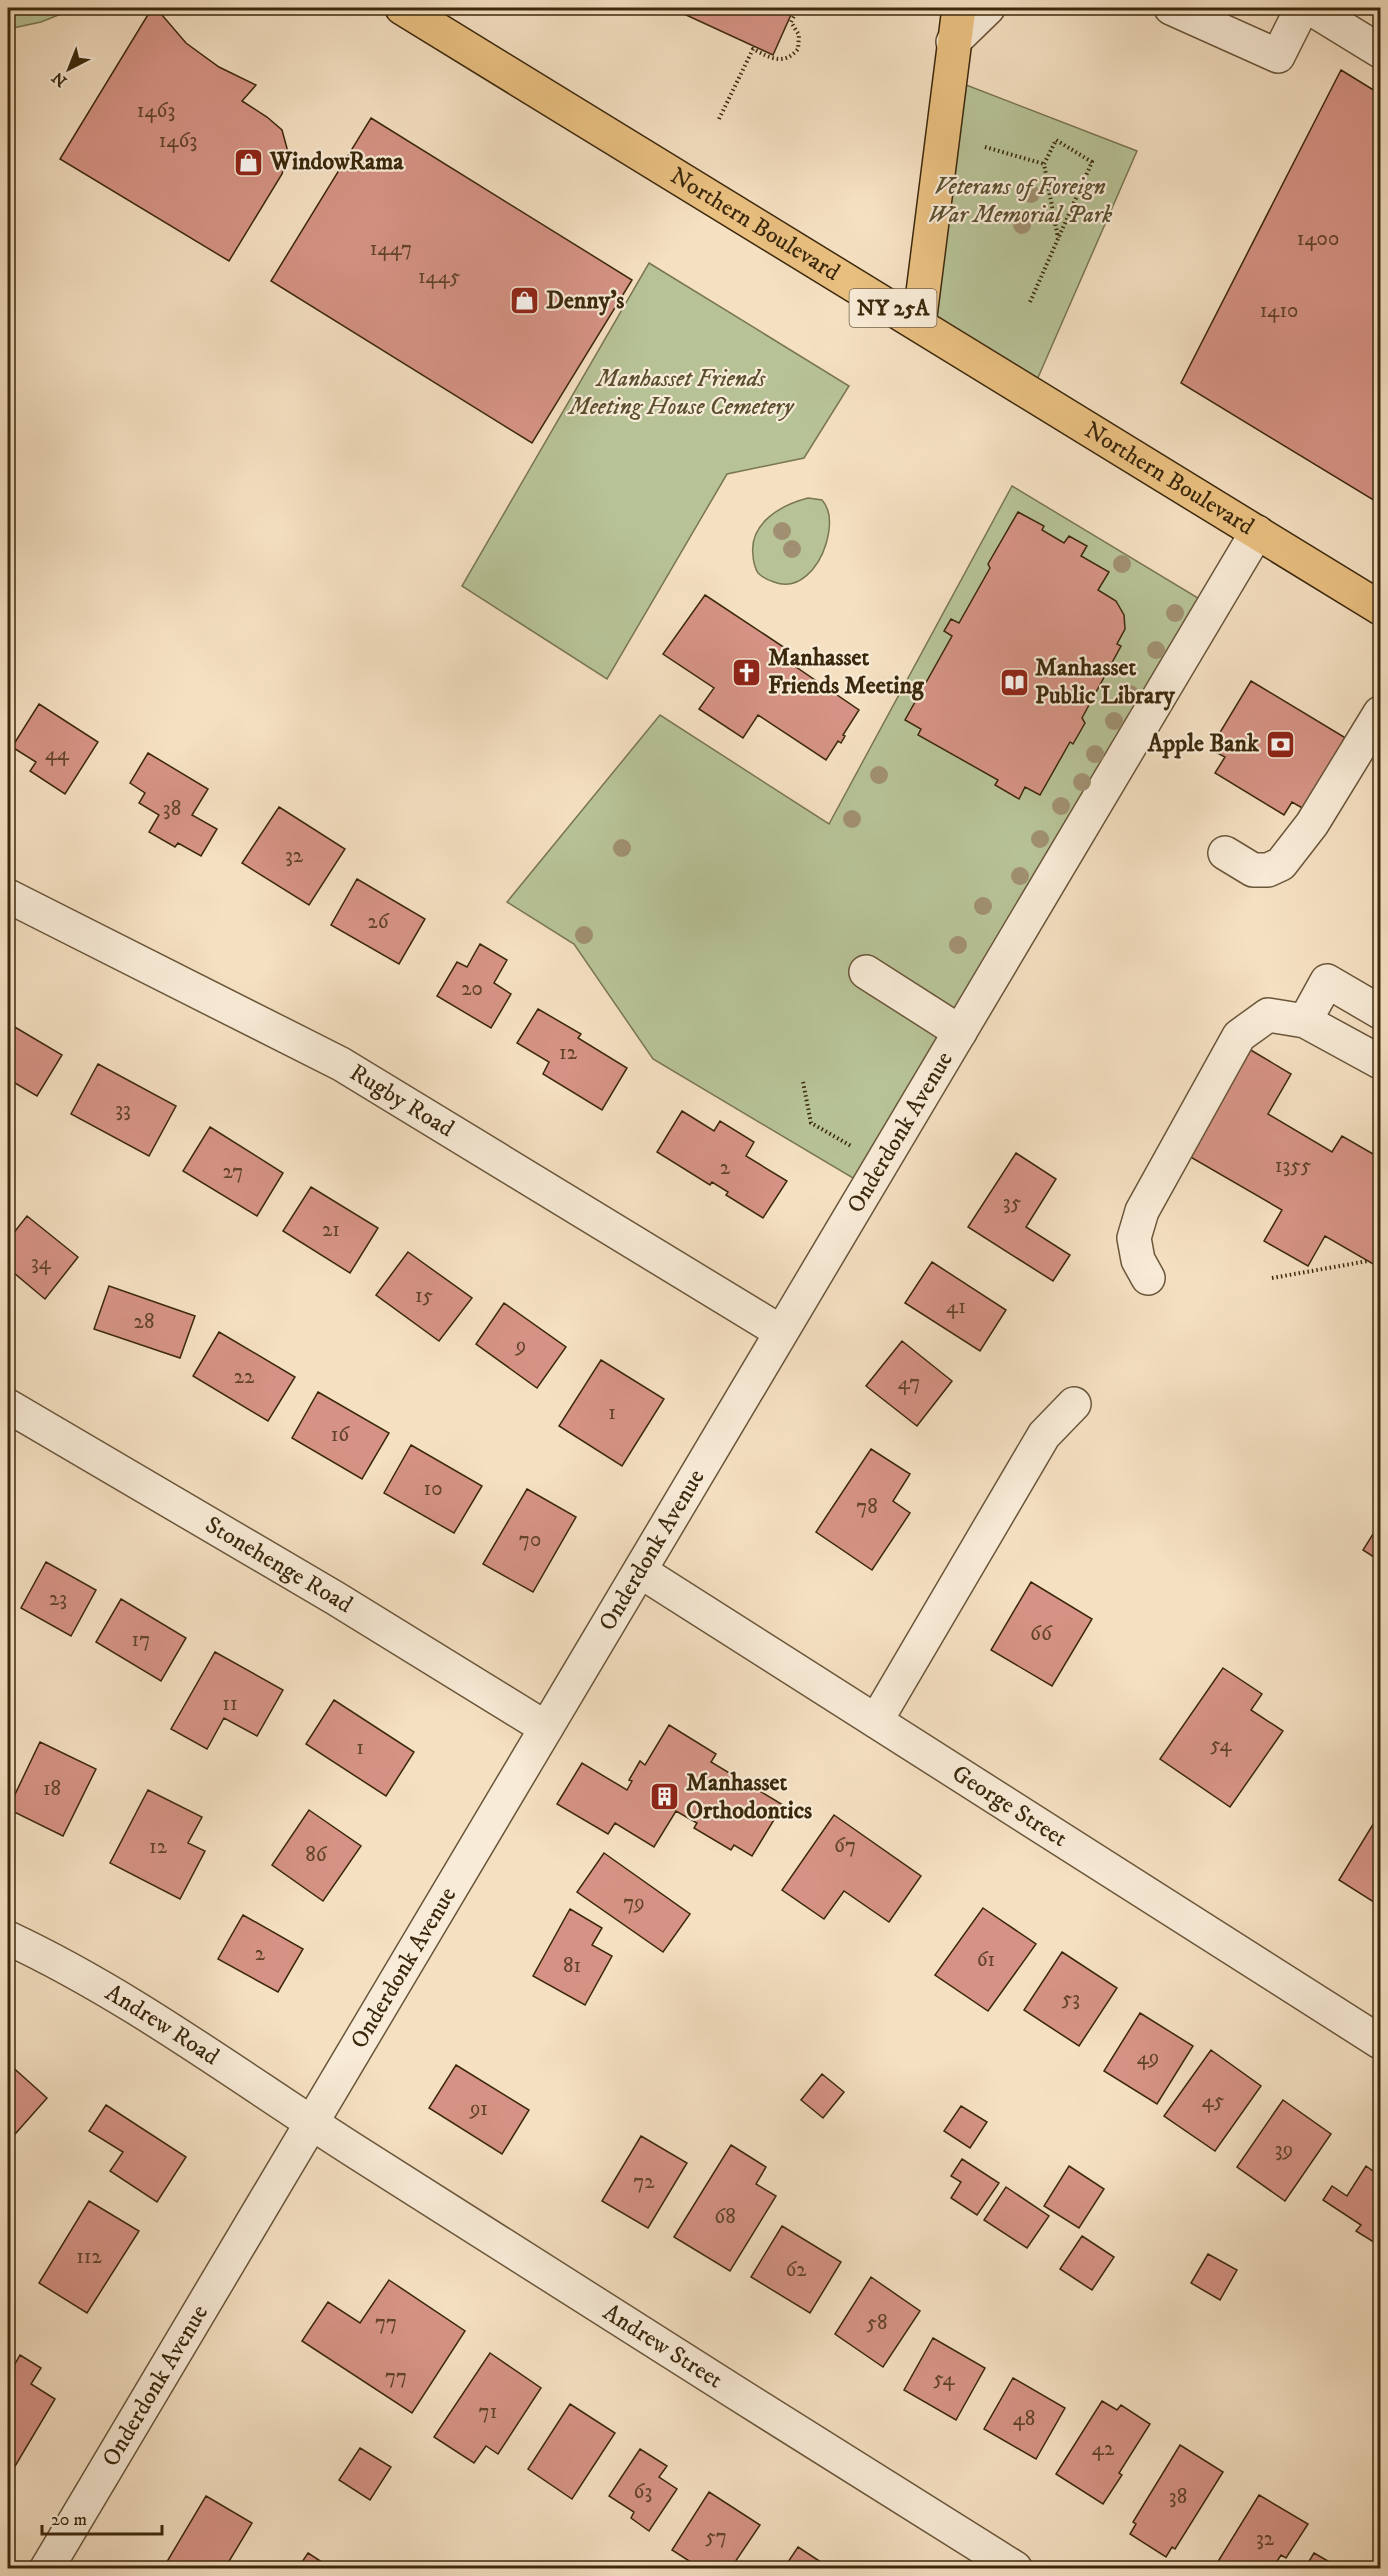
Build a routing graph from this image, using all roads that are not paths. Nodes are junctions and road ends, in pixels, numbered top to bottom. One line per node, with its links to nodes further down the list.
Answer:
1 (402, 8): 9 (main road, Northern Boulevard / NY 25A)
2 (958, 8): 7 (main road)
3 (988, 8): 7 (street)
4 (1171, 8): 5 (street)
5 (1302, 8)
6 (1310, 8): 8 (street)
7 (953, 42): 9 (main road)
8 (1380, 51)
9 (919, 324): 10 (main road, Northern Boulevard / NY 25A)
10 (1257, 532): 11 (main road, Northern Boulevard / NY 25A); 18 (street, Onderdonk Avenue)
11 (1380, 608)
12 (1380, 713): 13 (street)
13 (1225, 854)
14 (8, 896): 21 (street, Rugby Road)
15 (866, 972): 18 (street)
16 (1380, 1012): 17 (street)
17 (1305, 1021): 19 (street); 20 (street)
18 (960, 1032): 21 (street, Onderdonk Avenue)
19 (1380, 1062)
20 (1148, 1278)
21 (781, 1332): 24 (street, Onderdonk Avenue)
22 (1074, 1404): 25 (street)
23 (8, 1406): 26 (street, Stonehenge Road)
24 (640, 1571): 25 (street, George Street); 26 (street, Onderdonk Avenue)
25 (876, 1721): 28 (street, George Street)
26 (546, 1728): 29 (street, Onderdonk Avenue)
27 (8, 1938): 29 (street, Andrew Road)
28 (1380, 2042)
29 (312, 2122): 30 (street, Onderdonk Avenue); 31 (street, Andrew Street)
30 (46, 2568)
31 (1015, 2568)

